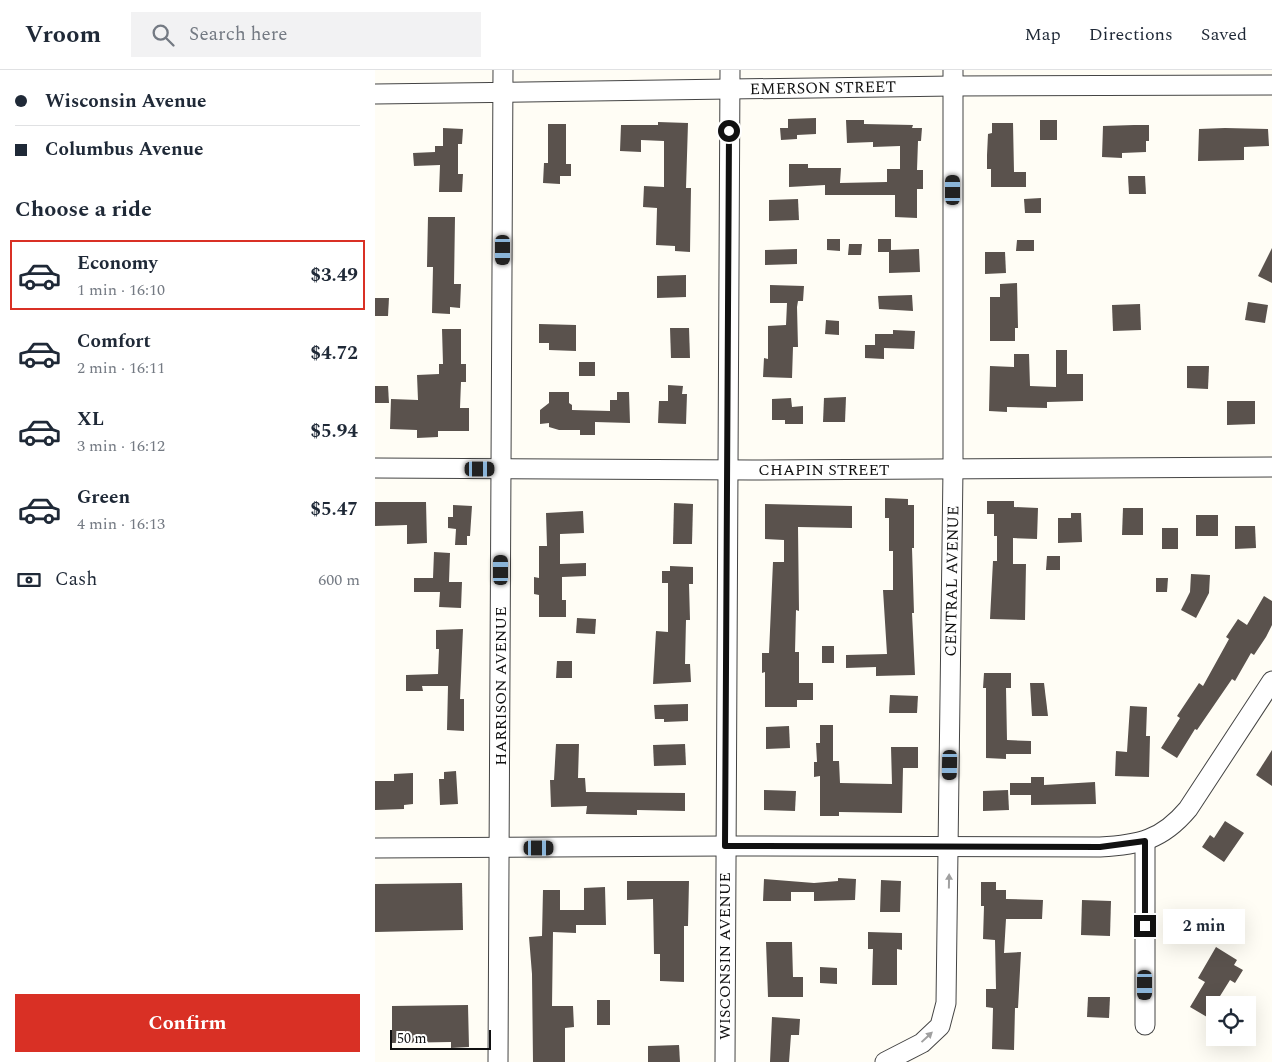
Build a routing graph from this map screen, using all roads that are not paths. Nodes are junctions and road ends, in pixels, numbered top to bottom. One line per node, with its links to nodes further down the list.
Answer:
1 (503, 70): 6 (street, HARRISON AVENUE)
2 (729, 70): 5 (street, WISCONSIN AVENUE)
3 (953, 78): 4 (street, EMERSON STREET); 5 (street, EMERSON STREET); 11 (street, CENTRAL AVENUE)
4 (1272, 85)
5 (729, 90): 6 (street, EMERSON STREET); 12 (street, WISCONSIN AVENUE)
6 (503, 92): 7 (street, EMERSON STREET); 10 (street, HARRISON AVENUE)
7 (375, 94)
8 (1271, 461): 11 (street, CHAPIN STREET)
9 (375, 468): 10 (street, CHAPIN STREET)
10 (502, 469): 12 (street, CHAPIN STREET); 18 (street, HARRISON AVENUE)
11 (953, 469): 12 (street, CHAPIN STREET); 16 (street, CENTRAL AVENUE)
12 (727, 470): 15 (street, WISCONSIN AVENUE)
13 (1271, 683): 14 (street)
14 (1145, 841): 16 (street); 19 (street)
15 (725, 846): 16 (street); 18 (street); 21 (street, WISCONSIN AVENUE)
16 (949, 847): 22 (street, CENTRAL AVENUE, one-way to 16)
17 (375, 848): 18 (street)
18 (501, 848): 20 (street, HARRISON AVENUE)
19 (1145, 1025)
20 (498, 1062)
21 (725, 1062)
22 (885, 1062)

